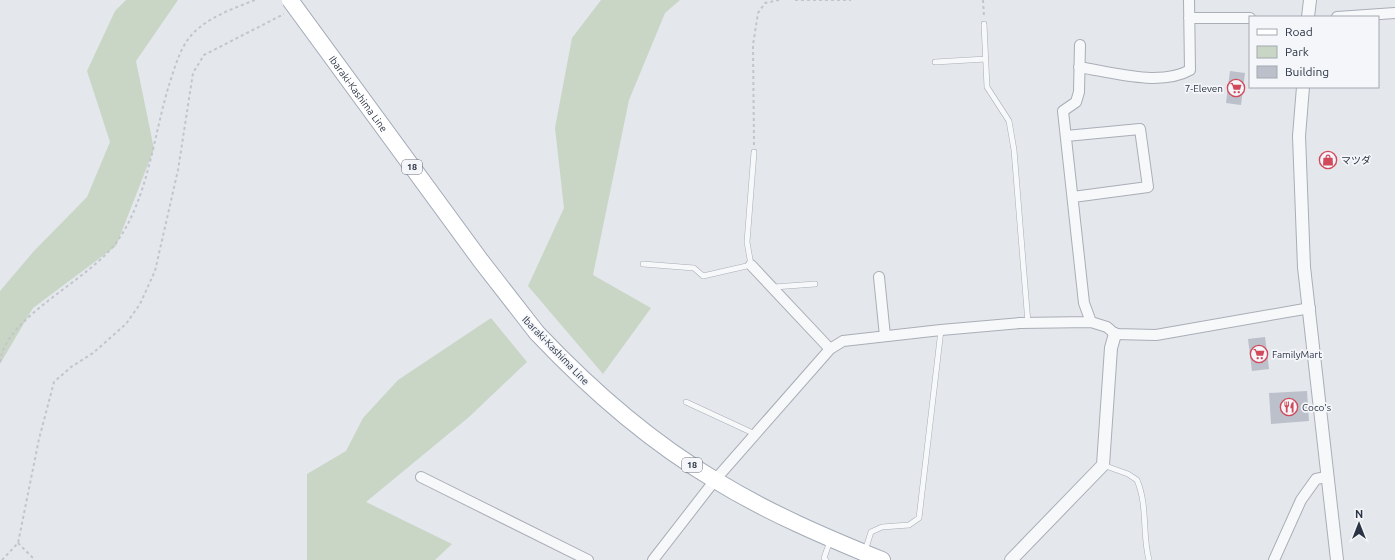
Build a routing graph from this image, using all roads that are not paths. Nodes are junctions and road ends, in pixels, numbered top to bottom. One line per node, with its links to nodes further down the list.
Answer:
1 (290, 0): 35 (main road, Ibaraki-Kashima Line / 18, bridge)
2 (1189, 0): 7 (street)
3 (1310, 0): 5 (street)
4 (1395, 13): 6 (street)
5 (1308, 16)
6 (1352, 16)
7 (1189, 18): 8 (street); 13 (street)
8 (1249, 18)
9 (984, 24): 11 (lane)
10 (1080, 45): 13 (street)
11 (986, 59): 12 (lane); 25 (lane)
12 (935, 62)
13 (1079, 67): 15 (street)
14 (1303, 88): 23 (street)
15 (1066, 136): 17 (street); 17 (street)
16 (754, 152): 19 (lane)
17 (1073, 197): 24 (street)
18 (643, 264): 19 (lane)
19 (751, 265): 22 (street)
20 (879, 277): 28 (street)
21 (815, 284): 22 (lane)
22 (772, 288): 29 (street)
23 (1310, 308): 27 (street); 34 (street)
24 (1091, 322): 25 (street); 27 (street)
25 (1028, 323): 26 (street)
26 (940, 330): 28 (street); 37 (lane)
27 (1115, 334): 32 (street)
28 (885, 336): 29 (street)
29 (830, 349): 31 (street)
30 (686, 402): 31 (lane)
31 (755, 434): 35 (street)
32 (1103, 465): 41 (street); 42 (lane)
33 (421, 476): 38 (street)
34 (1326, 476): 43 (street); 44 (street)
35 (715, 480): 36 (main road, Ibaraki-Kashima Line / 18); 39 (street)
36 (831, 538): 37 (main road, Ibaraki-Kashima Line / 18); 40 (lane)
37 (874, 557)
38 (588, 560)
39 (653, 560)
40 (826, 560)
41 (1010, 560)
42 (1149, 560)
43 (1274, 560)
44 (1337, 560)

